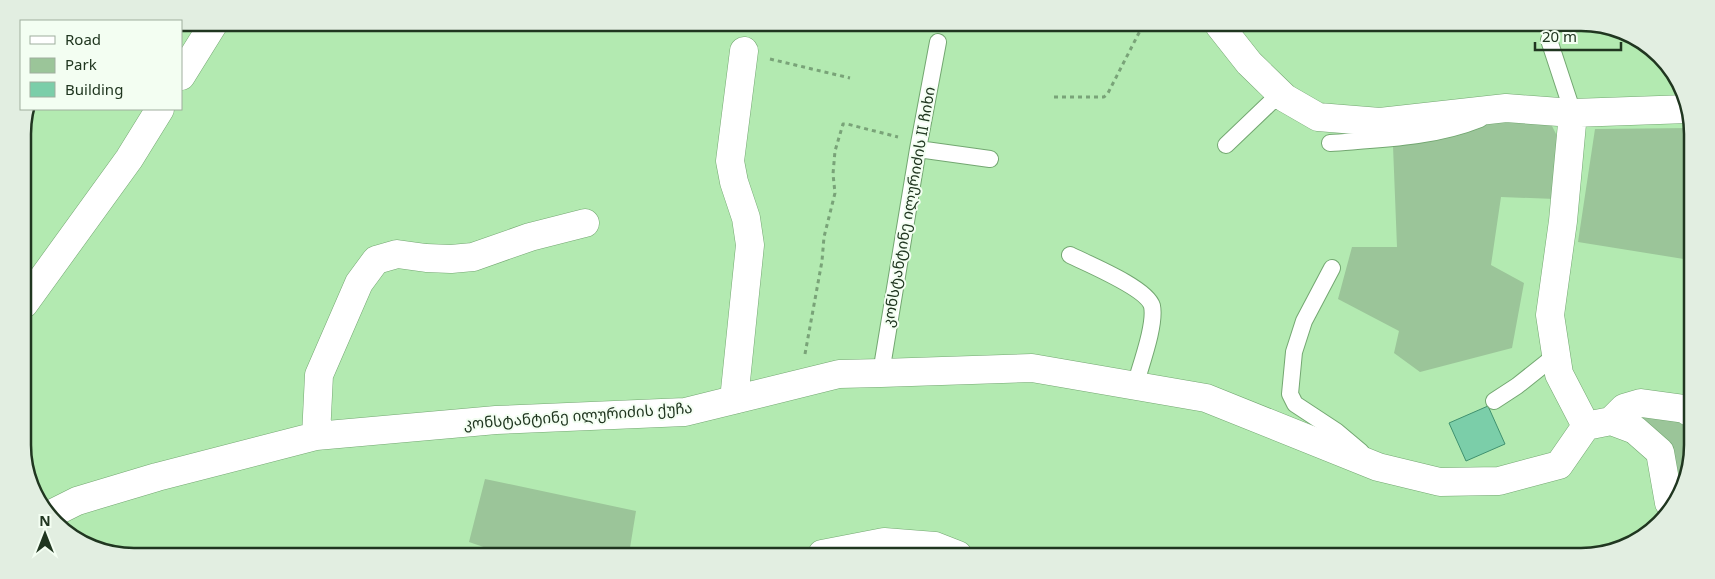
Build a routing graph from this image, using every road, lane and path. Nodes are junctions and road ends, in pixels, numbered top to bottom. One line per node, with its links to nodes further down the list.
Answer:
1 (209, 31): 7 (street)
2 (1140, 31): 9 (path)
3 (1224, 31): 10 (street)
4 (1549, 40): 14 (lane)
5 (938, 42): 16 (lane, კონსტანტინე ილურიძის II ჩიხი)
6 (744, 51): 8 (path); 27 (street)
7 (182, 74)
8 (850, 78)
9 (1054, 97)
10 (1285, 98): 11 (street); 17 (lane)
11 (1506, 108): 14 (street); 15 (lane)
12 (1681, 109): 14 (street)
13 (159, 110): 22 (street)
14 (1574, 113): 23 (street)
15 (1330, 143)
16 (918, 145): 18 (lane); 24 (lane, კონსტანტინე ილურიძის II ჩიხი); 25 (path)
17 (1226, 145)
18 (990, 159)
19 (584, 223): 31 (street)
20 (1070, 256): 26 (lane)
21 (1332, 268): 32 (lane)
22 (31, 294)
23 (1556, 355): 28 (lane); 30 (street)
24 (881, 373): 25 (street, კონსტანტინე ილურიძის ქუჩა); 26 (street, კონსტანტინე ილურიძის ქუჩა)
25 (799, 384): 27 (street, კონსტანტინე ილურიძის ქუჩა)
26 (1135, 386): 32 (street, კონსტანტინე ილურიძის ქუჩა)
27 (734, 400): 31 (street, კონსტანტინე ილურიძის ქუჩა)
28 (1494, 401)
29 (1684, 410): 30 (street, კონსტანტინე ილურიძის ქუჩა)
30 (1599, 424): 32 (street, კონსტანტინე ილურიძის ქუჩა); 33 (street)
31 (316, 436): 34 (street, კონსტანტინე ილურიძის ქუჩა)
32 (1378, 467)
33 (1668, 498)
34 (61, 509)
35 (853, 548): 36 (street)
36 (940, 548)

